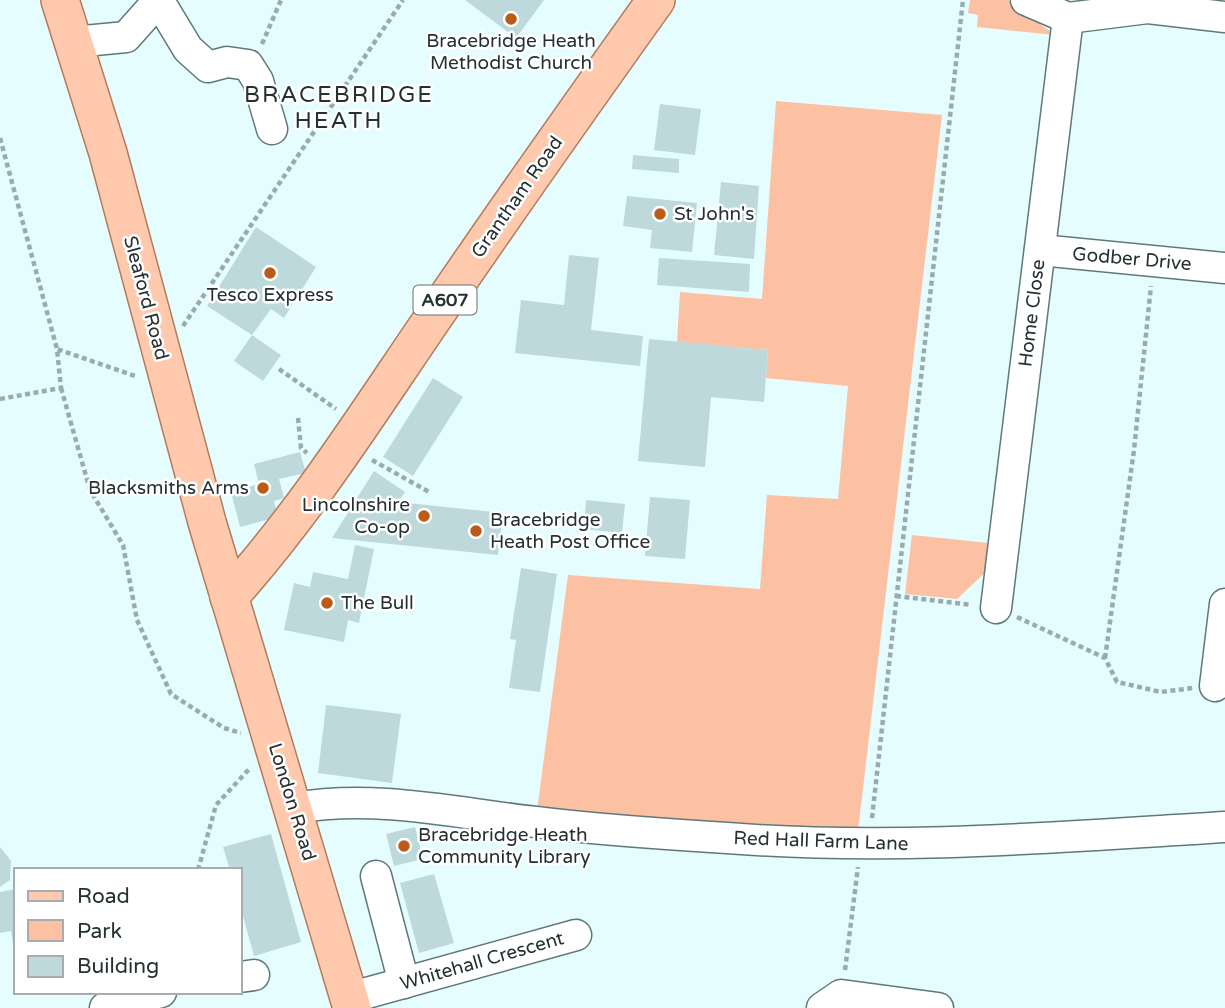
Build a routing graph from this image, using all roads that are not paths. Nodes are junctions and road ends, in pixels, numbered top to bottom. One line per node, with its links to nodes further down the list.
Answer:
1 (60, 0): 7 (main road, Sleaford Road)
2 (656, 0): 11 (main road, Grantham Road / A607)
3 (1026, 0): 5 (street)
4 (159, 1): 7 (street); 8 (street)
5 (1068, 18): 6 (street); 9 (street, Home Close)
6 (1225, 18)
7 (74, 41): 11 (main road, Sleaford Road)
8 (272, 129)
9 (1040, 250): 10 (street, Godber Drive); 13 (street, Home Close)
10 (1225, 268)
11 (229, 597): 15 (main road, London Road)
12 (1225, 604): 14 (street)
13 (996, 608)
14 (1215, 686)
15 (294, 808): 16 (street, Red Hall Farm Lane); 22 (main road, London Road)
16 (1225, 827)
17 (376, 876): 19 (street)
18 (576, 935): 19 (street, Whitehall Crescent)
19 (404, 983): 22 (street, Whitehall Crescent)
20 (154, 994): 23 (street)
21 (832, 1001): 24 (street)
22 (350, 1003)
23 (106, 1008)
24 (938, 1008)

